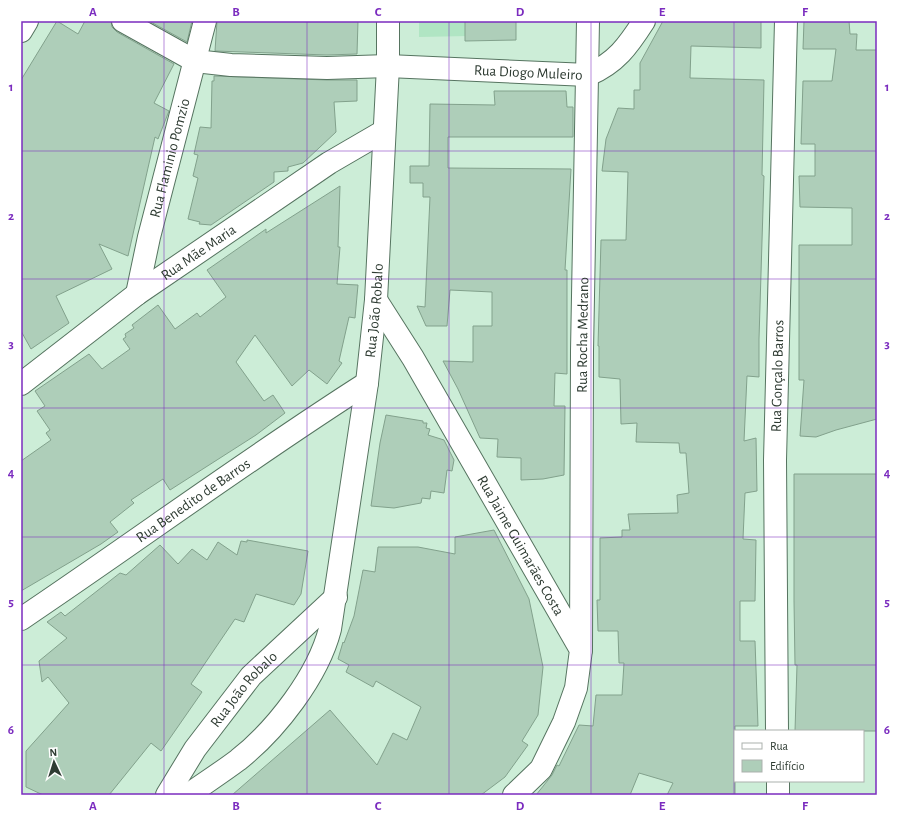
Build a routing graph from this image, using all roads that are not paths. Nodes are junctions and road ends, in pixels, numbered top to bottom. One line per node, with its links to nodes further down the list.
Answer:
1 (27, 21): 8 (street)
2 (123, 21): 9 (street)
3 (205, 21): 9 (street, Rua Flaminio Pomzio)
4 (388, 21): 10 (street, Rua João Robalo)
5 (588, 21): 11 (street, Rua Rocha Medrano)
6 (644, 21): 11 (street, Rua Diogo Muleiro)
7 (786, 21): 20 (street, Rua Gonçalo Barros)
8 (21, 31)
9 (195, 61): 10 (street, Rua Diogo Muleiro); 13 (street, Rua Flaminio Pomzio)
10 (388, 66): 11 (street, Rua Diogo Muleiro); 12 (street, Rua João Robalo)
11 (588, 75): 19 (street, Rua Rocha Medrano)
12 (384, 131): 13 (street, Rua Mãe Maria); 14 (street, Rua João Robalo)
13 (137, 294): 16 (street, Rua Mãe Maria)
14 (376, 300): 15 (street, Rua João Robalo); 19 (street, Rua Jaime Guimarães Costa)
15 (367, 383): 17 (street, Rua João Robalo); 18 (street, Rua Benedito de Barros)
16 (21, 384)
17 (336, 597): 22 (street, Rua João Robalo); 23 (street, Rua João Robalo)
18 (21, 620)
19 (581, 650): 24 (street)
20 (777, 730)
21 (778, 782): 25 (street)
22 (166, 795)
23 (188, 795)
24 (514, 795)
25 (778, 795)

